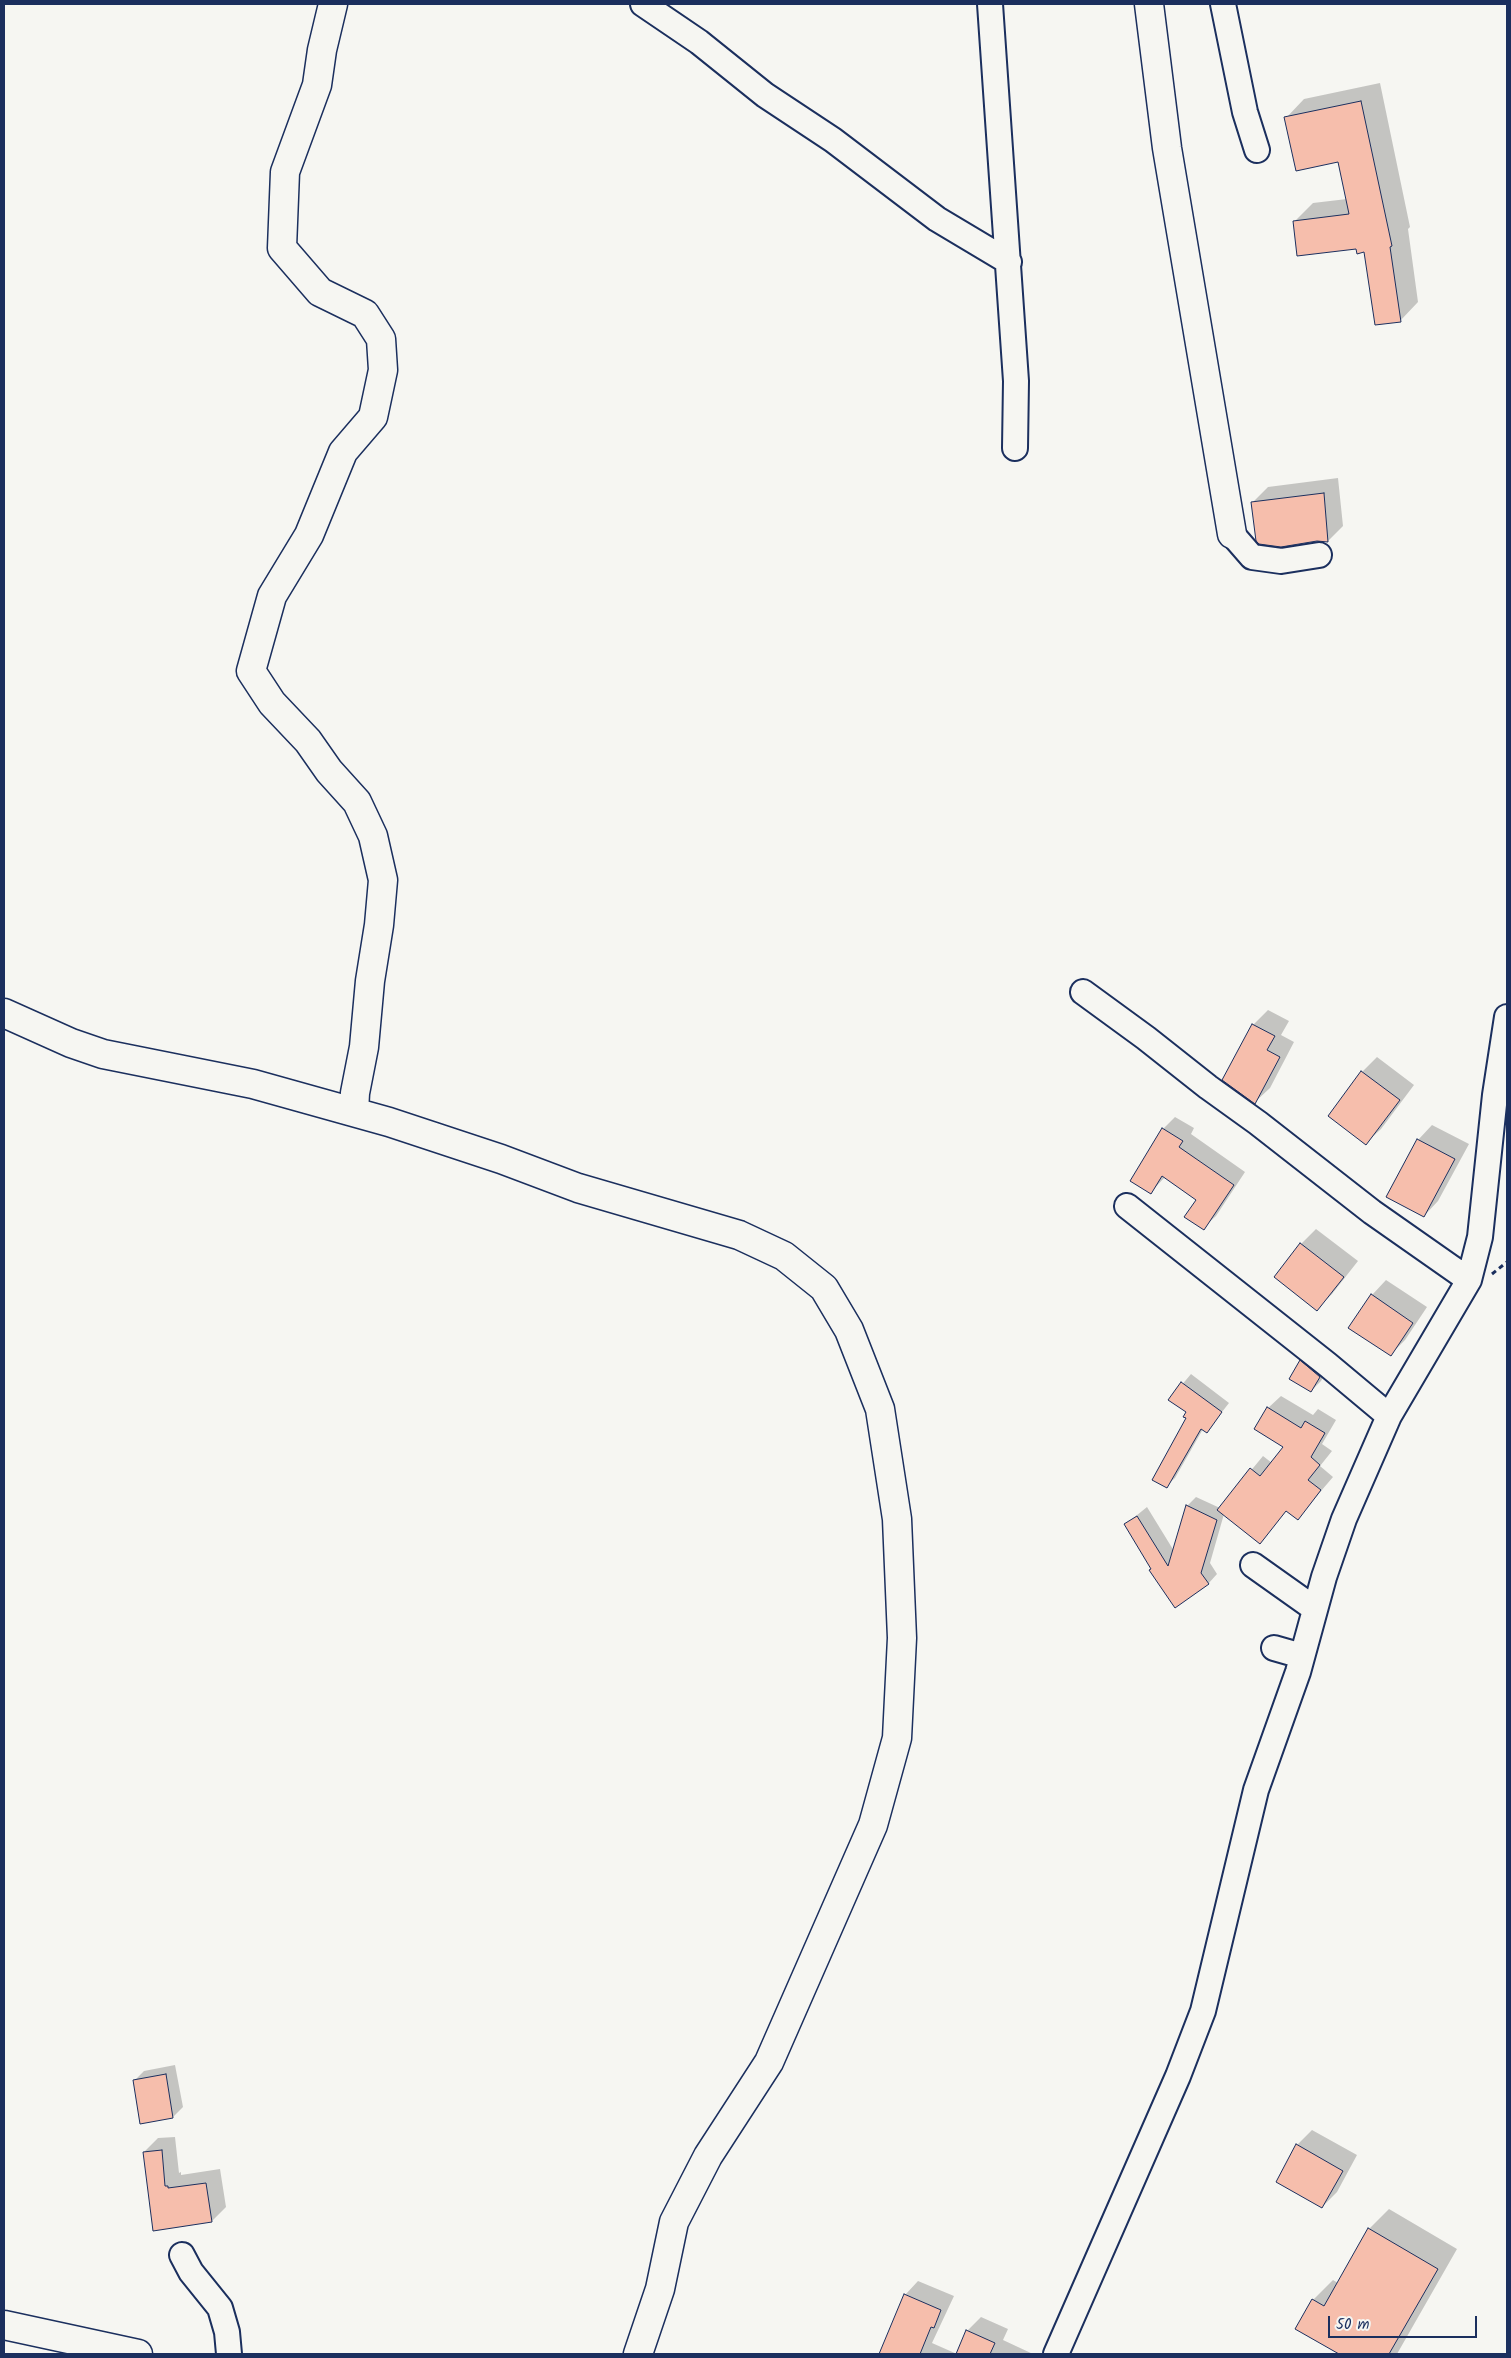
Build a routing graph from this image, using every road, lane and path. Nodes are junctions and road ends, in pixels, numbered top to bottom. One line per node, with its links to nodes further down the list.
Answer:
1 (333, 4): 14 (main road)
2 (643, 4): 7 (street)
3 (990, 4): 7 (street)
4 (1149, 4): 9 (main road)
5 (1223, 4): 6 (street)
6 (1257, 150)
7 (1009, 262): 8 (street)
8 (1015, 448)
9 (1232, 534): 10 (street)
10 (1319, 555)
11 (1083, 992): 16 (street)
12 (4, 1013): 14 (main road)
13 (1507, 1017): 16 (street)
14 (354, 1112): 26 (main road)
15 (1127, 1206): 17 (street)
16 (1469, 1280): 17 (street)
17 (1389, 1416): 19 (street)
18 (1253, 1565): 19 (street)
19 (1315, 1609): 21 (street)
20 (1274, 1648): 21 (street)
21 (1302, 1656): 27 (street)
22 (182, 2255): 25 (street)
23 (4, 2324): 24 (main road)
24 (138, 2354)
25 (229, 2354)
26 (638, 2354)
27 (1056, 2354)

